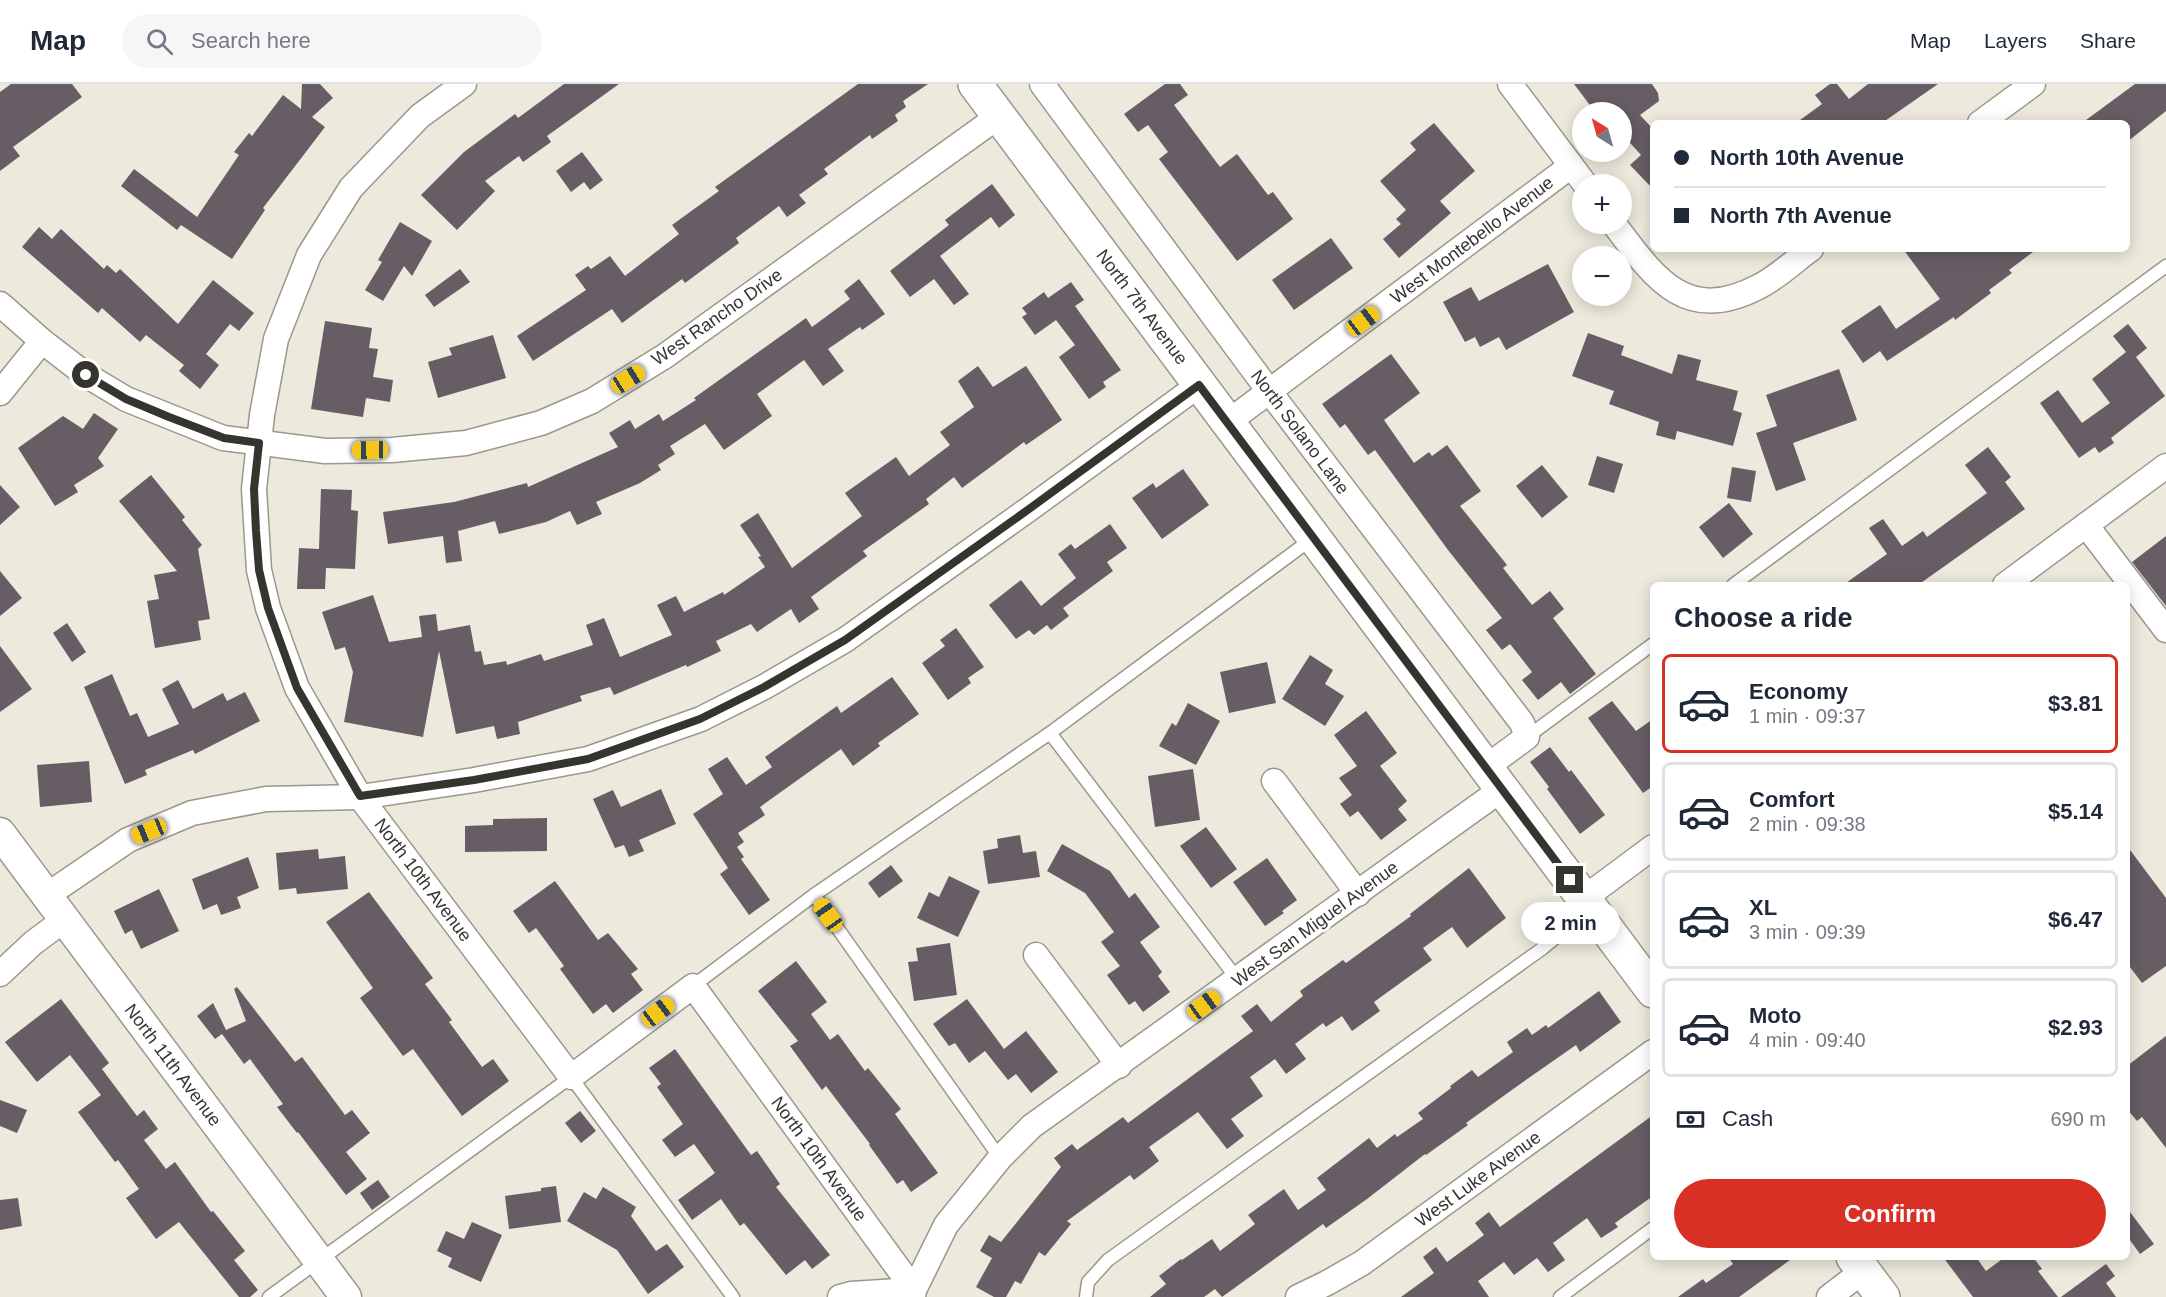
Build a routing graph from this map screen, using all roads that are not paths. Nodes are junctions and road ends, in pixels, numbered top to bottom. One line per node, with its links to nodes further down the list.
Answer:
1 (464, 84): 19 (street, North 10th Avenue)
2 (975, 84): 6 (main road, North 7th Avenue)
3 (1042, 84): 16 (street, North Solano Lane)
4 (1510, 84): 8 (street)
5 (2033, 84): 7 (street)
6 (999, 116): 15 (main road, North 7th Avenue); 19 (street, West Rancho Drive)
7 (1984, 120)
8 (1577, 174)
9 (1572, 179): 16 (street, West Montebello Avenue)
10 (1622, 234): 11 (street)
11 (1806, 252)
12 (2166, 266): 23 (lane)
13 (0, 304): 14 (street)
14 (42, 341): 17 (street); 19 (street)
15 (1199, 385): 18 (main road, North 7th Avenue); 33 (street)
16 (1269, 391): 18 (street, West Montebello Avenue); 30 (street, North Solano Lane)
17 (0, 393)
18 (1228, 422): 22 (main road, North 7th Avenue)
19 (259, 443): 33 (street, North 10th Avenue)
20 (2166, 466): 21 (street)
21 (2086, 525): 24 (street); 25 (street)
22 (1314, 537): 29 (lane); 31 (main road, North 7th Avenue)
23 (1737, 582)
24 (2009, 582)
25 (2129, 582)
26 (2130, 583): 27 (street)
27 (2166, 630)
28 (1650, 646): 30 (lane)
29 (1050, 733): 37 (lane); 43 (lane)
30 (1527, 737): 31 (street)
31 (1494, 779): 36 (street, West San Miguel Avenue); 39 (main road, North 7th Avenue)
32 (1274, 781): 36 (street)
33 (360, 796): 38 (street); 48 (street, North 10th Avenue)
34 (0, 833): 38 (street, North 11th Avenue)
35 (1650, 849): 39 (street)
36 (1358, 894): 43 (street, West San Miguel Avenue)
37 (814, 895): 44 (lane); 49 (lane)
38 (46, 896): 40 (street, North 11th Avenue)
39 (1587, 904): 45 (main road, North 7th Avenue); 58 (lane)
40 (64, 920): 42 (street); 51 (street, North 11th Avenue)
41 (1036, 955): 47 (street)
42 (0, 974)
43 (1238, 980): 47 (street, West San Miguel Avenue)
44 (693, 986): 48 (street); 53 (street, North 10th Avenue)
45 (1650, 987)
46 (1650, 1054): 59 (street, West Luke Avenue)
47 (1119, 1066): 49 (street, West San Miguel Avenue)
48 (571, 1077): 51 (lane); 56 (lane)
49 (1000, 1158): 53 (street, West San Miguel Avenue)
50 (1650, 1230): 60 (lane)
51 (320, 1262): 54 (lane); 55 (street, North 11th Avenue)
52 (1858, 1264): 61 (street); 62 (main road)
53 (914, 1293): 57 (street)
54 (269, 1297)
55 (346, 1297)
56 (733, 1297)
57 (840, 1297)
58 (1086, 1297)
59 (1298, 1297)
60 (1560, 1297)
61 (1829, 1297)
62 (1883, 1297)

